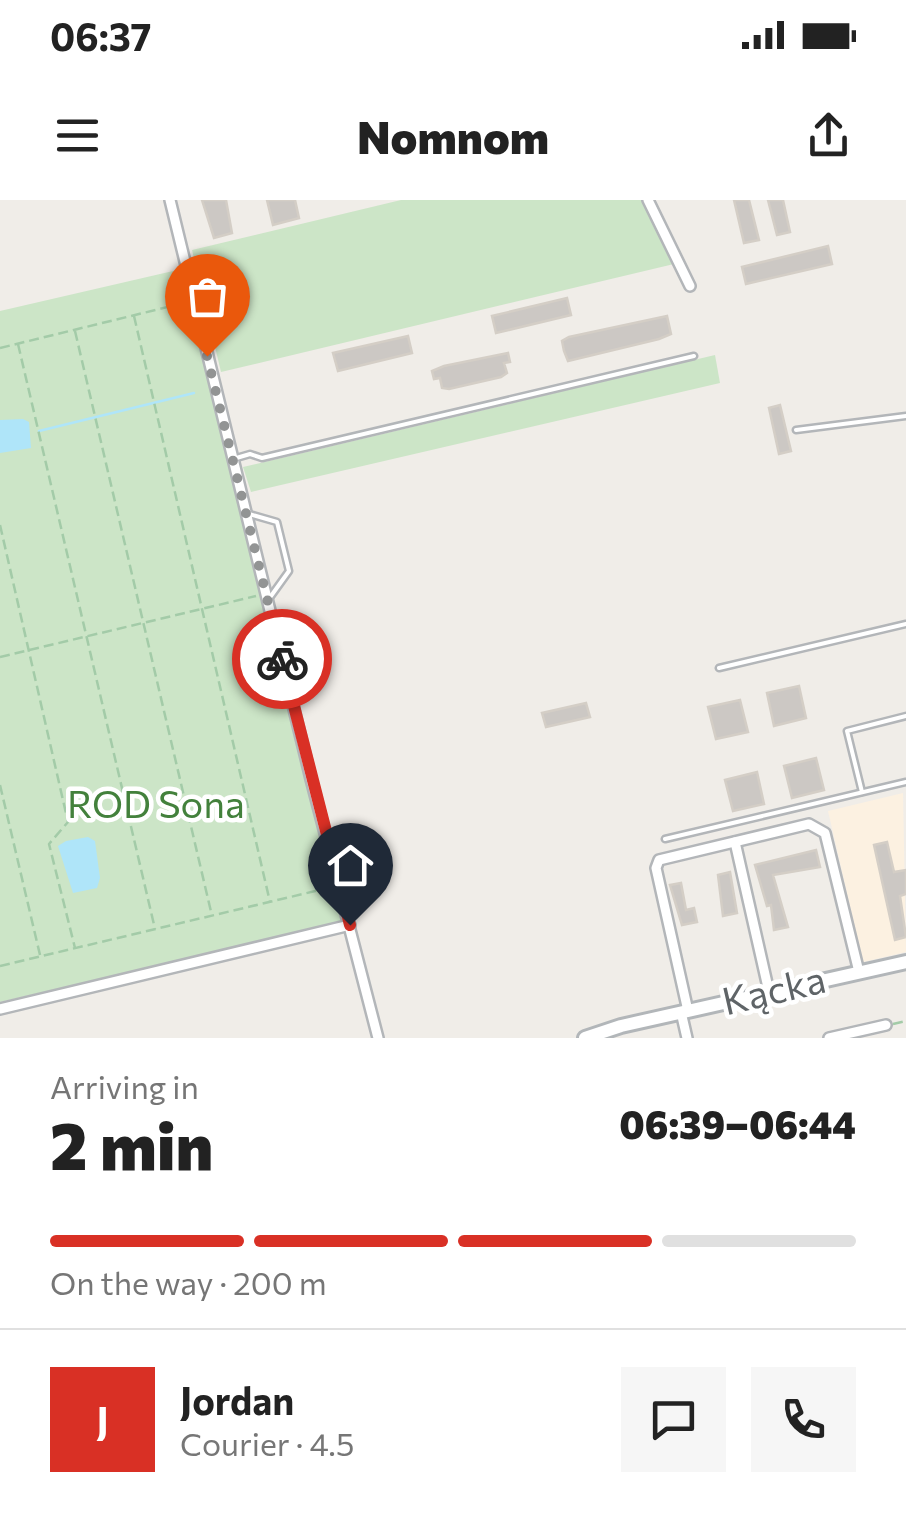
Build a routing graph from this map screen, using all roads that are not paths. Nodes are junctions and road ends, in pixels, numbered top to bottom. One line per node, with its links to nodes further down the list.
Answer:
1 (170, 200): 7 (street)
2 (648, 200): 3 (street)
3 (690, 286)
4 (694, 356): 7 (lane)
5 (906, 416): 6 (lane)
6 (796, 430)
7 (233, 458): 8 (street)
8 (246, 513): 9 (street); 9 (lane)
9 (267, 597): 17 (street)
10 (906, 624): 11 (lane)
11 (719, 668)
12 (906, 716): 14 (lane)
13 (906, 782): 14 (lane)
14 (862, 792): 15 (lane)
15 (665, 839)
16 (735, 842): 19 (street); 20 (street); 22 (street)
17 (350, 925): 21 (street); 24 (street)
18 (906, 962): 19 (street, Kącka)
19 (859, 972): 20 (street, Kącka)
20 (769, 992): 22 (street, Kącka)
21 (0, 1009)
22 (684, 1012): 25 (street, Kącka); 26 (street)
23 (886, 1025): 27 (street)
24 (378, 1038)
25 (585, 1038)
26 (686, 1038)
27 (830, 1038)

